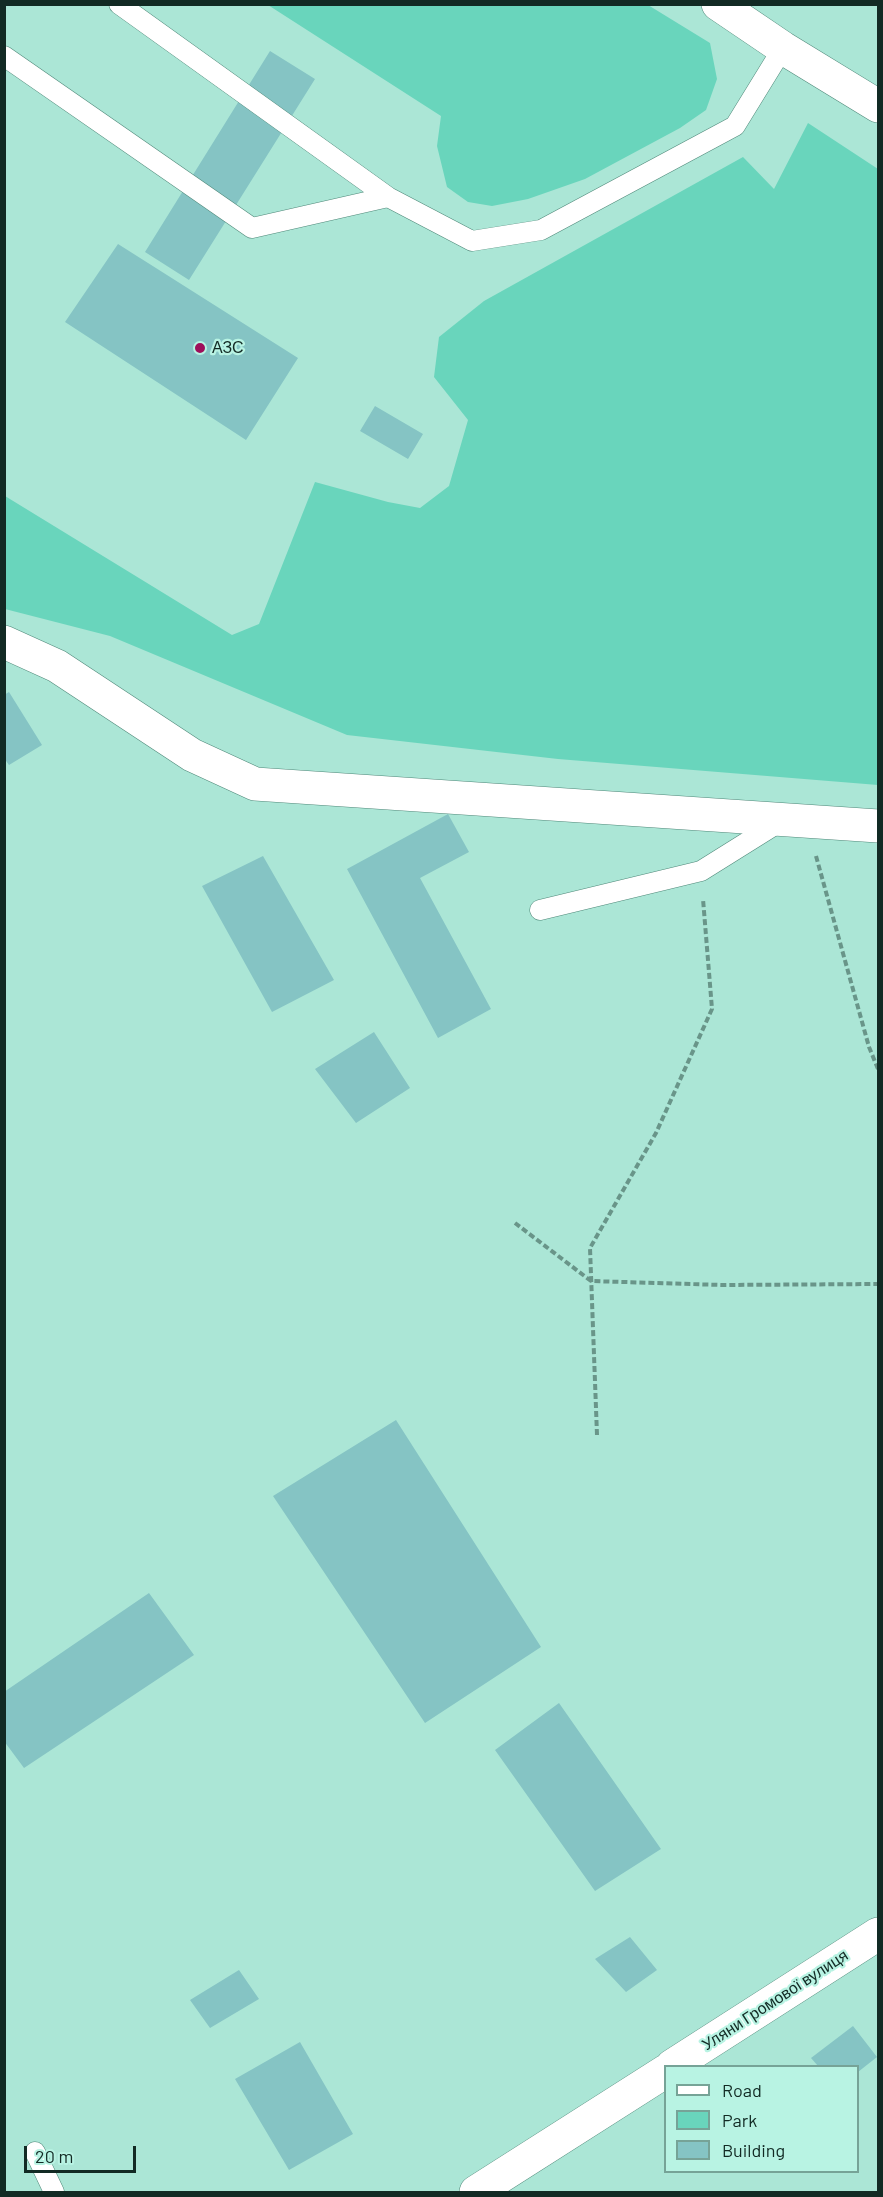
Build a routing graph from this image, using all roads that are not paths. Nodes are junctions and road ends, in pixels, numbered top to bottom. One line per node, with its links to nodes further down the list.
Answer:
1 (119, 4): 6 (lane)
2 (718, 4): 3 (street)
3 (783, 48): 5 (street); 6 (lane)
4 (4, 56): 6 (lane)
5 (879, 106)
6 (388, 197)
7 (4, 642): 8 (street)
8 (794, 820): 9 (street); 10 (lane)
9 (879, 826)
10 (540, 910)
11 (879, 1934): 12 (street, Уляни Громової вулиця)
12 (675, 2065)
13 (664, 2072): 16 (street)
14 (36, 2152): 15 (lane)
15 (54, 2193)
16 (476, 2193)

